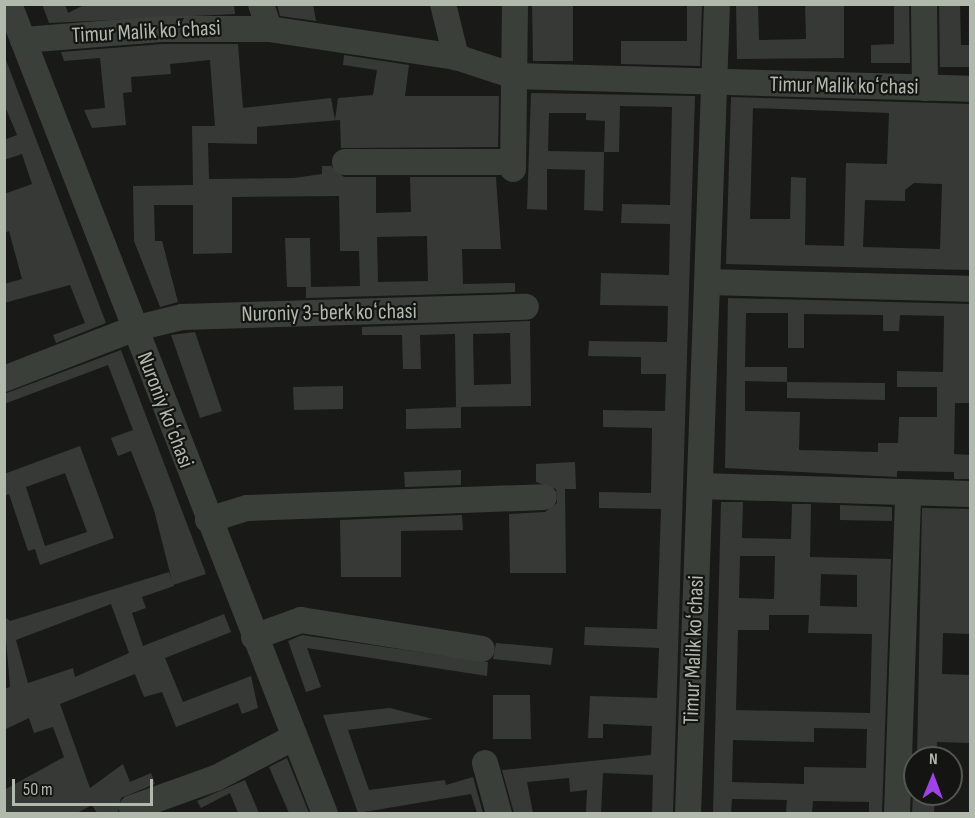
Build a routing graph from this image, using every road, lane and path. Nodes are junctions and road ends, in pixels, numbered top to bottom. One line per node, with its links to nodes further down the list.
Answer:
1 (9, 4): 8 (street, Nuroniy koʻchasi)
2 (261, 4): 7 (street)
3 (443, 4): 9 (street)
4 (515, 4): 10 (street)
5 (717, 4): 11 (street, Timur Malik koʻchasi)
6 (924, 4): 12 (street)
7 (269, 29): 8 (street, Timur Malik koʻchasi); 9 (street, Timur Malik koʻchasi)
8 (23, 40): 18 (street, Nuroniy koʻchasi)
9 (456, 57): 10 (street, Timur Malik koʻchasi)
10 (514, 76): 11 (street, Timur Malik koʻchasi); 14 (street)
11 (717, 83): 12 (street, Timur Malik koʻchasi); 15 (street, Timur Malik koʻchasi)
12 (925, 88): 13 (street, Timur Malik koʻchasi)
13 (970, 89)
14 (345, 162)
15 (708, 282): 16 (street); 20 (street, Timur Malik koʻchasi)
16 (970, 289)
17 (526, 307): 18 (street, Nuroniy 3-berk koʻchasi)
18 (134, 329): 19 (street, Nuroniy 3-berk koʻchasi); 24 (street, Nuroniy koʻchasi)
19 (4, 379)
20 (700, 486): 21 (street); 32 (street, Timur Malik koʻchasi)
21 (908, 492): 22 (street); 33 (street)
22 (970, 494)
23 (544, 497): 24 (street)
24 (208, 520): 25 (street, Nuroniy koʻchasi)
25 (254, 637): 26 (street); 27 (street, Nuroniy koʻchasi)
26 (482, 649)
27 (293, 738): 29 (street); 30 (street, Nuroniy koʻchasi)
28 (485, 763): 31 (street)
29 (132, 808)
30 (325, 813)
31 (499, 813)
32 (688, 813)
33 (897, 813)

